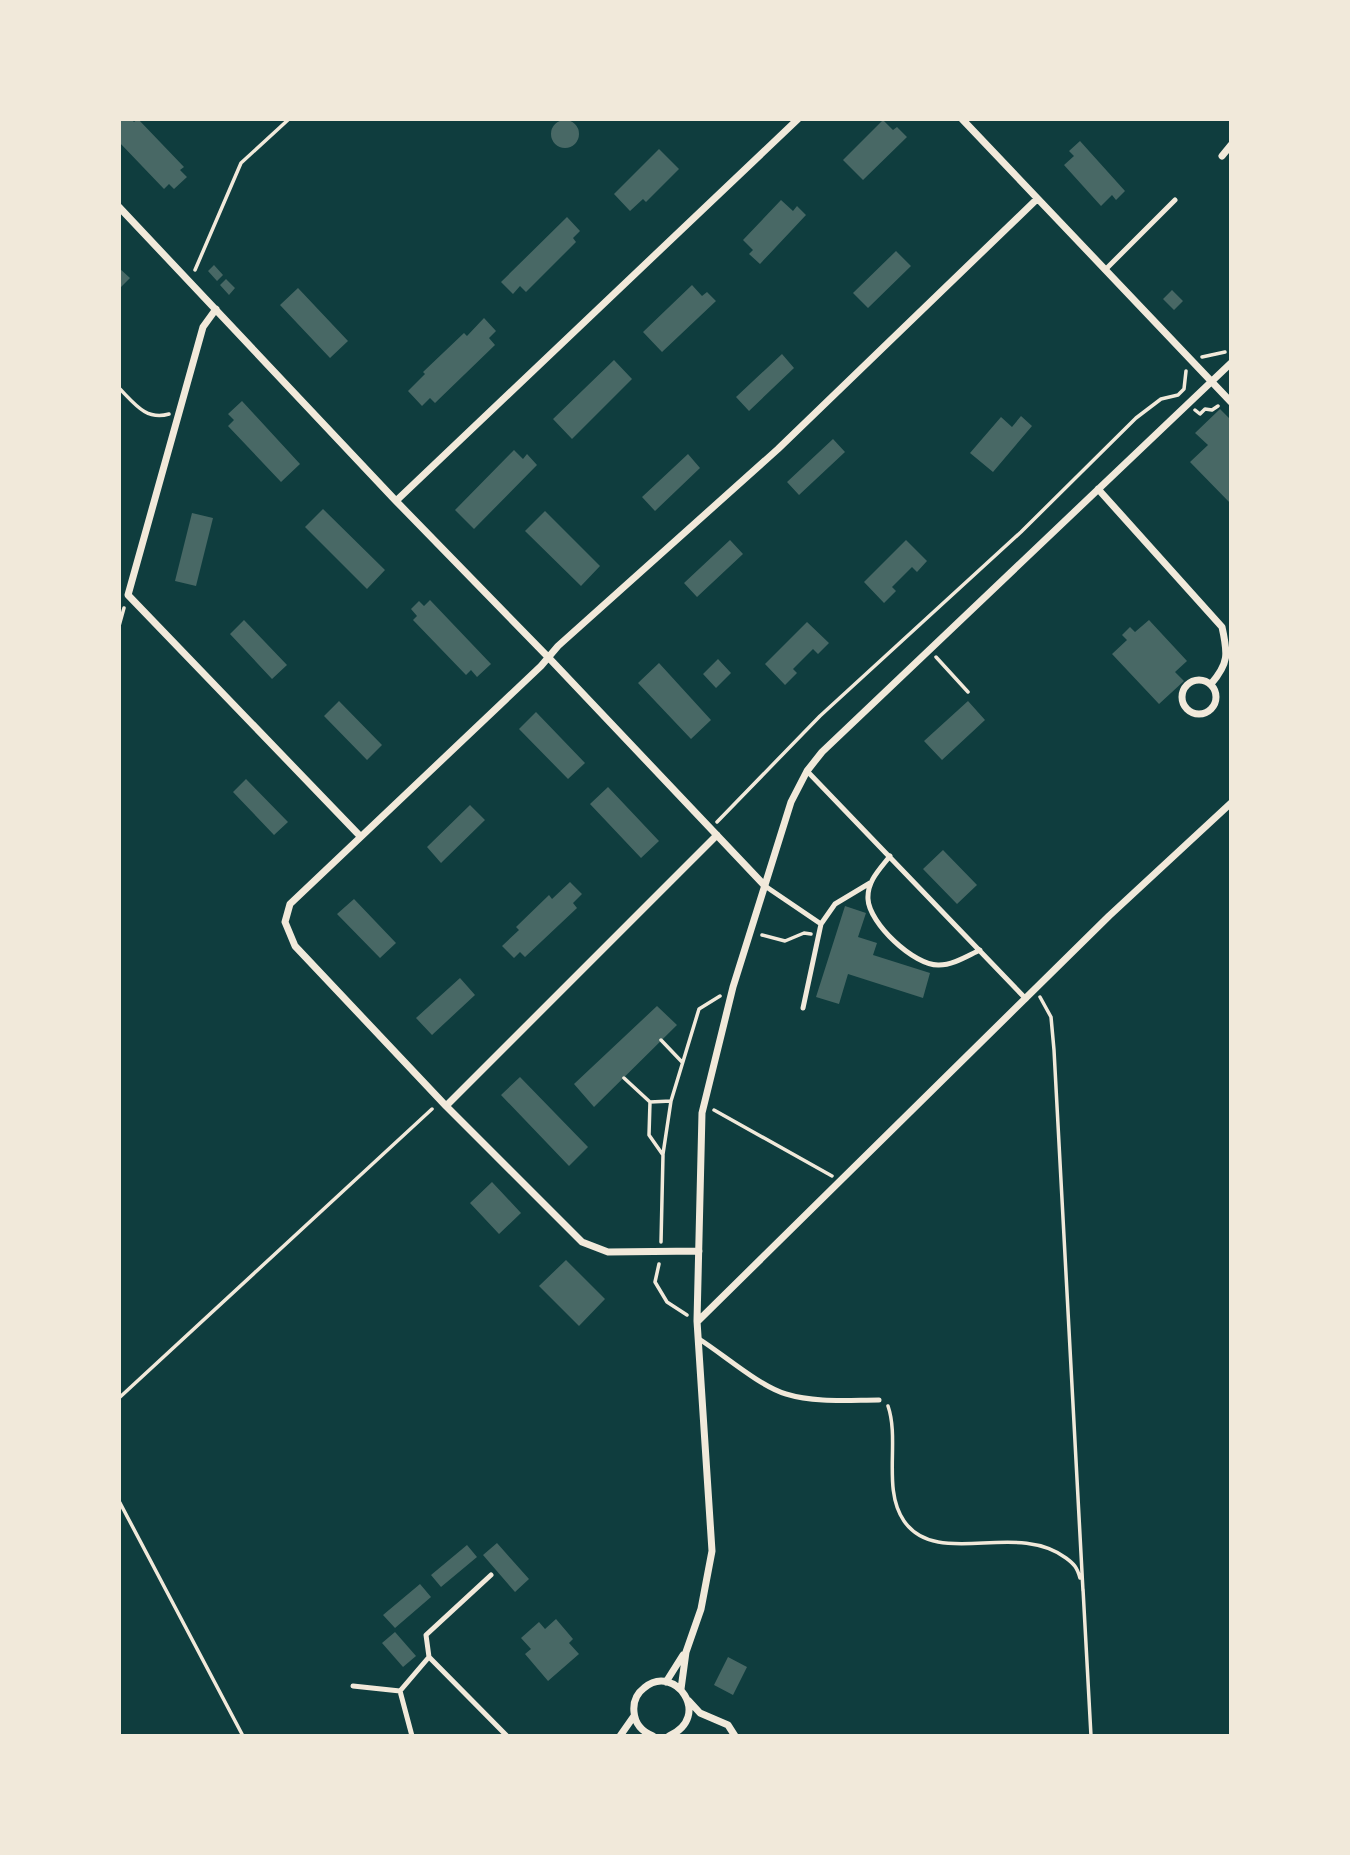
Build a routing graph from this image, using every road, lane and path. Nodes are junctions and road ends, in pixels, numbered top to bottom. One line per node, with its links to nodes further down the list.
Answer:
1 (289, 119): 10 (path)
2 (798, 119): 19 (street)
3 (962, 119): 6 (street)
4 (1231, 145): 5 (street)
5 (1222, 156)
6 (1037, 199): 9 (street); 23 (street)
7 (1175, 200): 9 (lane)
8 (119, 207): 10 (street)
9 (1105, 270): 13 (street)
10 (189, 281): 11 (street)
11 (216, 309): 17 (street); 19 (street)
12 (1231, 363): 13 (street)
13 (1211, 381): 16 (street); 18 (street)
14 (119, 388): 17 (path)
15 (1178, 395): 28 (path)
16 (1231, 402)
17 (180, 409): 20 (street)
18 (1098, 489): 22 (street); 24 (street)
19 (396, 502): 23 (street)
20 (128, 595): 21 (path); 30 (street)
21 (119, 626)
22 (930, 649): 25 (path); 26 (street)
23 (549, 658): 28 (street); 30 (street)
24 (1211, 684): 24 (street)
25 (968, 692)
26 (807, 771): 31 (lane); 33 (street)
27 (1231, 803): 39 (street)
28 (711, 828): 29 (street)
29 (717, 835): 33 (street); 47 (street)
30 (360, 836): 47 (street)
31 (890, 856): 32 (lane); 37 (lane)
32 (870, 883): 34 (lane); 37 (lane)
33 (765, 886): 34 (lane); 35 (street)
34 (821, 925): 36 (lane)
35 (750, 931): 36 (path); 38 (street)
36 (819, 935): 41 (lane)
37 (980, 950): 40 (lane)
38 (733, 987): 43 (path); 51 (street)
39 (1035, 990): 40 (street); 59 (path)
40 (1026, 999): 50 (street)
41 (803, 1008)
42 (661, 1040): 43 (path)
43 (682, 1062): 45 (path)
44 (624, 1078): 46 (path)
45 (671, 1101): 46 (path); 49 (path)
46 (650, 1102): 49 (path)
47 (444, 1103): 52 (street); 55 (path)
48 (714, 1110): 50 (path)
49 (663, 1155): 52 (path)
50 (841, 1181): 53 (street)
51 (699, 1251): 52 (street); 53 (street)
52 (661, 1253): 53 (path)
53 (697, 1321): 54 (street)
54 (699, 1339): 56 (lane); 60 (street)
55 (119, 1398)
56 (879, 1400): 59 (path)
57 (119, 1501): 71 (path)
58 (491, 1575): 61 (lane)
59 (1083, 1591): 78 (path)
60 (686, 1652): 62 (street); 64 (street)
61 (429, 1657): 65 (lane); 73 (lane)
62 (666, 1682): 64 (street); 68 (street)
63 (353, 1686): 65 (lane)
64 (681, 1689): 66 (street)
65 (401, 1690): 72 (lane)
66 (688, 1700): 67 (street); 69 (street)
67 (700, 1713): 69 (street); 77 (street)
68 (634, 1716): 70 (street); 74 (street)
69 (685, 1725): 76 (street)
70 (650, 1735): 75 (street)
71 (243, 1736)
72 (412, 1736)
73 (507, 1736)
74 (620, 1736)
75 (636, 1736)
76 (669, 1736)
77 (735, 1736)
78 (1091, 1736)

